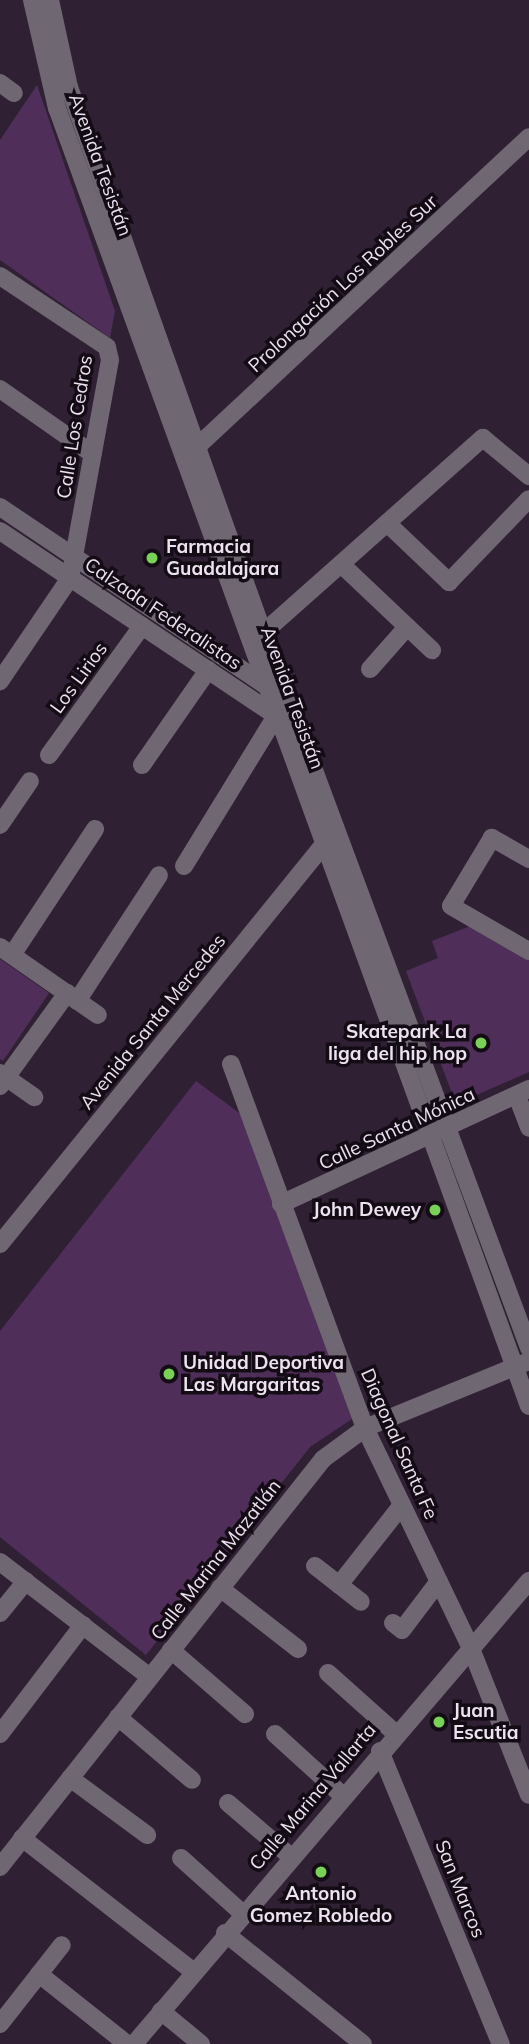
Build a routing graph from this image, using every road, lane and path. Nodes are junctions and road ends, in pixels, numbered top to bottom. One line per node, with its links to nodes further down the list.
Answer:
1 (32, 0): 4 (street, Avenida Tesistán)
2 (50, 0): 4 (street, Avenida Tesistán)
3 (529, 137): 7 (street, Prolongación Los Robles Sur)
4 (109, 225): 7 (street, Avenida Tesistán)
5 (0, 276): 8 (street, Calle Los Cedros)
6 (0, 389): 8 (street)
7 (191, 453): 19 (street, Avenida Tesistán); 24 (street, Avenida Tesistán)
8 (93, 454): 14 (street, Calle Los Cedros)
9 (529, 476): 12 (street)
10 (529, 499): 12 (street)
11 (3, 514): 14 (street, Calzada Federalistas)
12 (387, 523): 15 (street)
13 (0, 531): 16 (street, Calzada Federalistas)
14 (74, 557): 16 (street, Calle Los Cedros); 24 (street, Calzada Federalistas)
15 (342, 565): 18 (street); 19 (street)
16 (70, 578): 17 (street, Calzada Federalistas); 23 (street)
17 (142, 626): 22 (street, Calzada Federalistas); 28 (street, Los Lirios)
18 (407, 627): 20 (street); 21 (street)
19 (263, 633): 25 (street, Avenida Tesistán)
20 (432, 650)
21 (370, 669)
22 (208, 670): 26 (street, Calzada Federalistas); 29 (street)
23 (0, 681)
24 (264, 684): 25 (street, Calzada Federalistas); 26 (street, Avenida Tesistán)
25 (289, 702): 27 (street, Avenida Tesistán)
26 (276, 716): 27 (street, Calzada Federalistas); 34 (street, Avenida Tesistán); 36 (street)
27 (302, 733): 32 (street, Avenida Tesistán)
28 (49, 755)
29 (142, 765)
30 (30, 781): 31 (street)
31 (0, 825)
32 (338, 827): 34 (street, Avenida Santa Mercedes); 47 (street, Avenida Tesistán)
33 (95, 829): 38 (street)
34 (325, 843): 48 (street, Avenida Tesistán); 50 (street, Avenida Santa Mercedes)
35 (529, 859): 39 (street)
36 (184, 866)
37 (159, 875): 40 (street)
38 (6, 951): 40 (street)
39 (529, 951)
40 (72, 997): 41 (street); 43 (street)
41 (98, 1015)
42 (231, 1064): 49 (street, Diagonal Santa Fe)
43 (2, 1079): 45 (street)
44 (523, 1093): 46 (street); 47 (street, Calle Santa Mónica)
45 (34, 1097)
46 (529, 1128)
47 (449, 1129): 48 (street, Calle Santa Mónica); 51 (street, Avenida Tesistán)
48 (428, 1139): 49 (street, Calle Santa Mónica); 52 (street, Avenida Tesistán)
49 (281, 1204): 54 (street, Diagonal Santa Fe)
50 (0, 1244)
51 (529, 1348)
52 (521, 1365): 53 (street, Avenida Tesistán); 54 (street, Calle Marina Mazatlán)
53 (529, 1406)
54 (365, 1428): 55 (street, Diagonal Santa Fe); 62 (street, Calle Marina Mazatlán)
55 (402, 1506): 59 (street, Diagonal Santa Fe); 61 (street)
56 (0, 1562): 58 (street)
57 (315, 1566): 61 (street)
58 (26, 1581): 64 (street); 66 (street)
59 (439, 1581): 65 (street); 67 (street, Diagonal Santa Fe)
60 (529, 1581): 67 (street, Calle Marina Vallarta)
61 (339, 1585): 63 (street)
62 (220, 1588): 68 (street); 69 (street, Calle Marina Mazatlán)
63 (361, 1602)
64 (0, 1613)
65 (393, 1623)
66 (83, 1625): 71 (street); 75 (street)
67 (470, 1646): 74 (street, Calle Marina Vallarta); 81 (street, Diagonal Santa Fe)
68 (298, 1649)
69 (171, 1650): 71 (street, Calle Marina Mazatlán); 72 (street)
70 (328, 1673): 74 (street)
71 (150, 1677): 73 (street, Calle Marina Mazatlán)
72 (245, 1714)
73 (118, 1717): 78 (street, Calle Marina Mazatlán); 79 (street)
74 (396, 1733): 77 (street, Calle Marina Vallarta)
75 (0, 1734)
76 (275, 1734): 80 (street)
77 (380, 1751): 80 (street, Calle Marina Vallarta); 99 (street, San Marcos)
78 (70, 1778): 83 (street); 84 (street, Calle Marina Mazatlán)
79 (192, 1780)
80 (342, 1795): 85 (street, Calle Marina Vallarta)
81 (529, 1795)
82 (228, 1803): 85 (street)
83 (147, 1835)
84 (22, 1838): 87 (street, Calle Marina Mazatlán); 91 (street)
85 (290, 1856): 88 (street, Calle Marina Vallarta)
86 (181, 1858): 88 (street)
87 (0, 1867)
88 (242, 1913): 89 (street, Calle Marina Vallarta)
89 (225, 1933): 91 (street, Calle Marina Vallarta); 98 (street)
90 (62, 1945): 92 (street)
91 (193, 1971): 93 (street, Calle Marina Vallarta)
92 (39, 1974): 94 (street); 95 (street)
93 (161, 2011): 96 (street, Calle Marina Vallarta); 97 (street)
94 (0, 2024)
95 (127, 2044)
96 (134, 2044)
97 (201, 2044)
98 (363, 2044)
99 (501, 2044)

